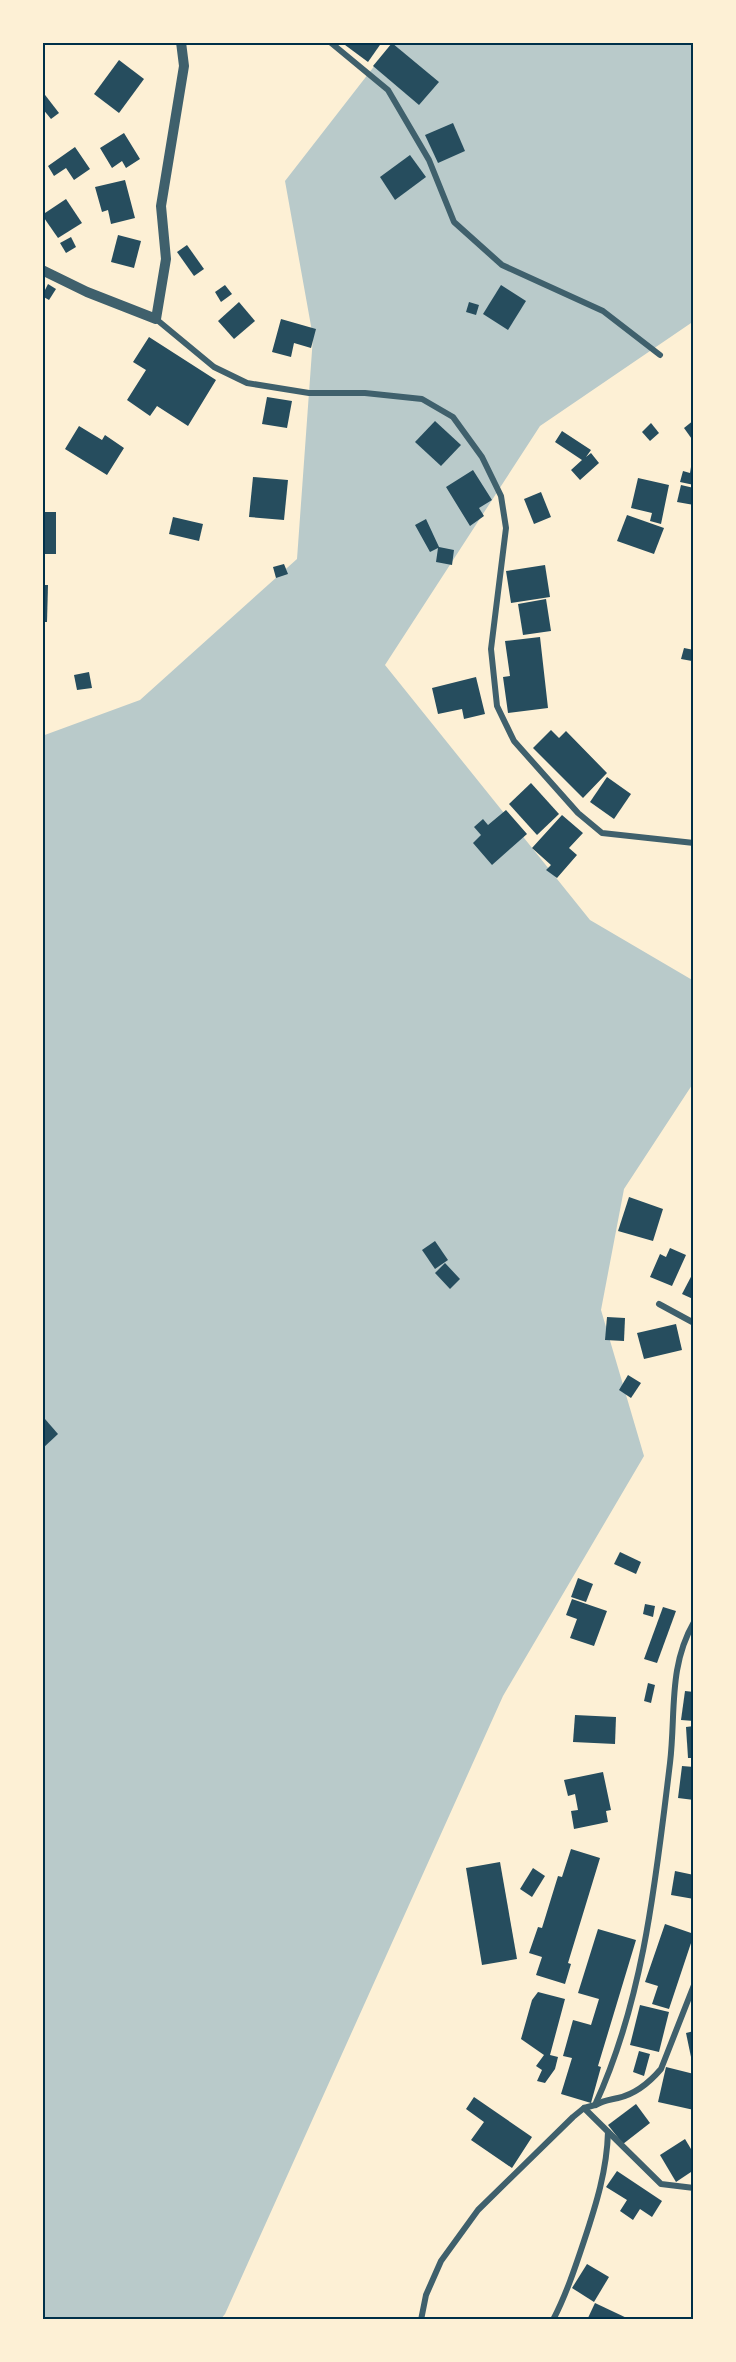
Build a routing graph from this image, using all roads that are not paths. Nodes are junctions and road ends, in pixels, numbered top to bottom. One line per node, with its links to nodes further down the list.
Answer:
1 (181, 42): 4 (street)
2 (330, 42): 5 (street)
3 (42, 270): 4 (street)
4 (156, 319): 6 (street)
5 (660, 355)
6 (694, 843)
7 (658, 1304): 8 (street)
8 (694, 1323)
9 (694, 1622): 11 (street)
10 (694, 1985): 11 (street)
11 (595, 2105): 12 (street)
12 (584, 2108): 13 (street); 15 (street)
13 (608, 2132): 14 (street); 16 (street)
14 (694, 2188)
15 (421, 2320)
16 (553, 2320)

